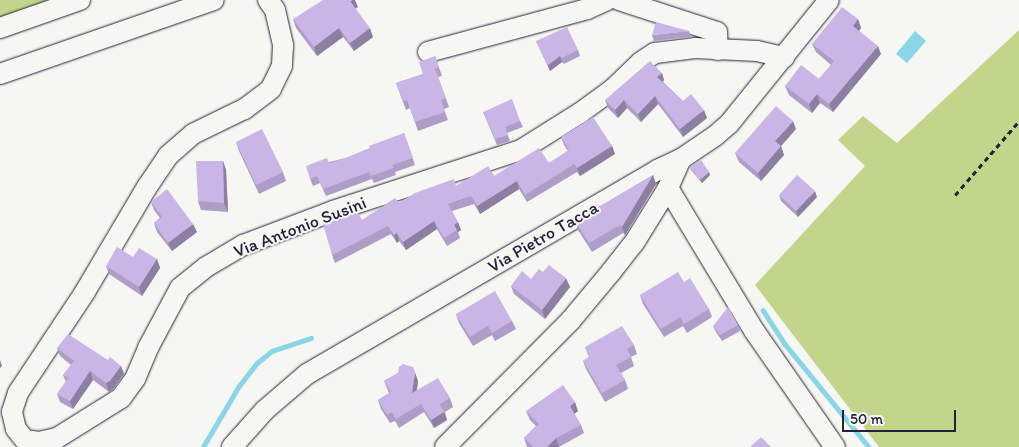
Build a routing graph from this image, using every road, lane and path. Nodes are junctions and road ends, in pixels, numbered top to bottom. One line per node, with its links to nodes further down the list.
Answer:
1 (80, 0): 7 (street)
2 (214, 0): 11 (street)
3 (268, 0): 8 (street, Via Antonio Susini)
4 (606, 0): 9 (street)
5 (619, 0): 8 (street)
6 (829, 0): 10 (street, Via Pietro Tacca)
7 (0, 28)
8 (718, 50): 10 (street, Via Antonio Susini)
9 (428, 52)
10 (784, 57): 13 (street, Via Pietro Tacca)
11 (0, 74)
12 (1019, 121): 15 (path)
13 (681, 159): 14 (street); 16 (street, Via Pietro Tacca)
14 (668, 188): 17 (street); 18 (street)
15 (955, 195)
16 (232, 447)
17 (445, 447)
18 (835, 447)

